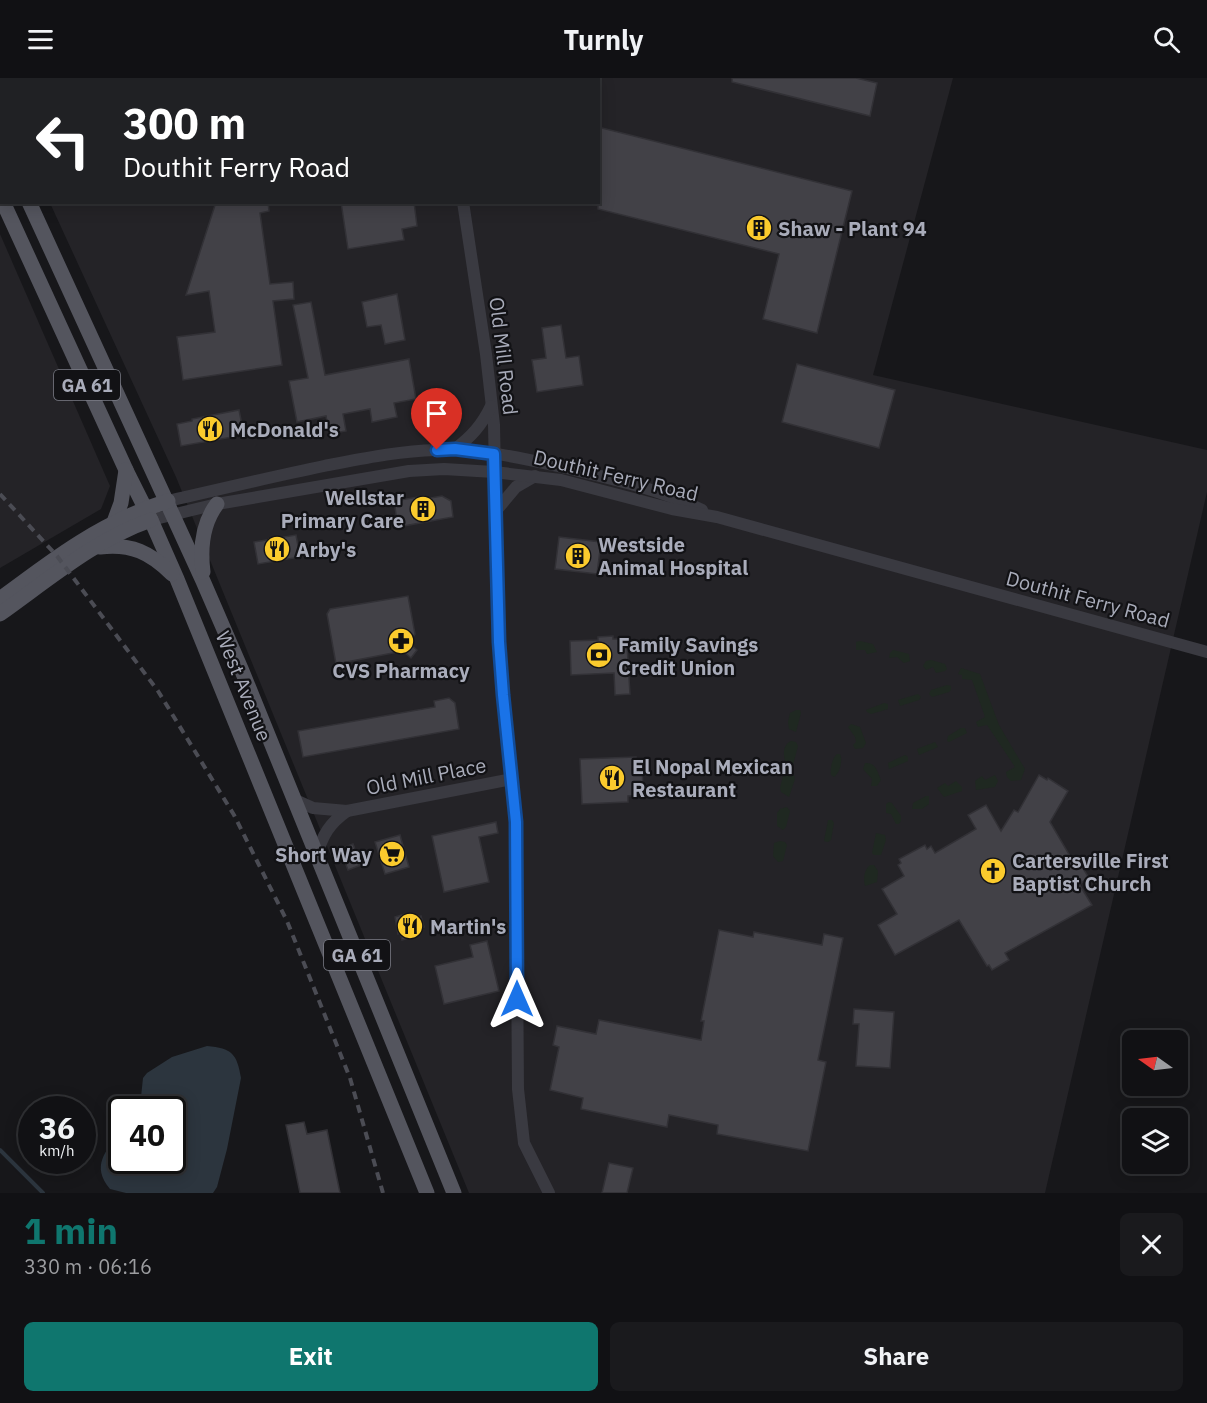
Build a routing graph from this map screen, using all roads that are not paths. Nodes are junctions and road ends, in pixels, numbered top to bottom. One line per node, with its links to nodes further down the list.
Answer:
1 (3, 204): 7 (main road, West Avenue / GA 61)
2 (30, 204): 11 (main road, West Avenue / GA 61)
3 (463, 204): 4 (street, Old Mill Road)
4 (492, 405): 5 (street); 6 (street, Old Mill Road)
5 (455, 449): 6 (street, Douthit Ferry Road); 11 (street, Douthit Ferry Road)
6 (494, 454): 8 (street, Old Mill Road); 14 (street, Douthit Ferry Road)
7 (126, 470): 13 (main road, West Avenue / GA 61); 15 (main road)
8 (494, 472): 9 (street, Douthit Ferry Road); 10 (street, Douthit Ferry Road); 12 (street, Old Mill Road)
9 (536, 476): 12 (street); 14 (street, Douthit Ferry Road)
10 (217, 504): 11 (street, Douthit Ferry Road); 18 (main road)
11 (171, 508): 13 (main road); 18 (main road, West Avenue / GA 61)
12 (495, 512): 22 (street, Old Mill Road)
13 (148, 514): 15 (main road); 16 (main road); 17 (main road, West Avenue / GA 61)
14 (717, 517): 21 (street, Douthit Ferry Road)
15 (114, 522): 19 (main road)
16 (97, 547): 17 (main road); 20 (main road)
17 (177, 579): 26 (main road, West Avenue / GA 61)
18 (204, 581): 23 (main road, West Avenue / GA 61)
19 (0, 599)
20 (0, 614)
21 (1207, 652)
22 (512, 779): 24 (street, Old Mill Place); 28 (street, Old Mill Road)
23 (293, 798): 24 (street, Old Mill Place); 25 (main road, West Avenue / GA 61)
24 (347, 811): 25 (street, Old Mill Place)
25 (317, 856): 27 (main road, West Avenue / GA 61)
26 (427, 1193)
27 (454, 1193)
28 (549, 1193)

